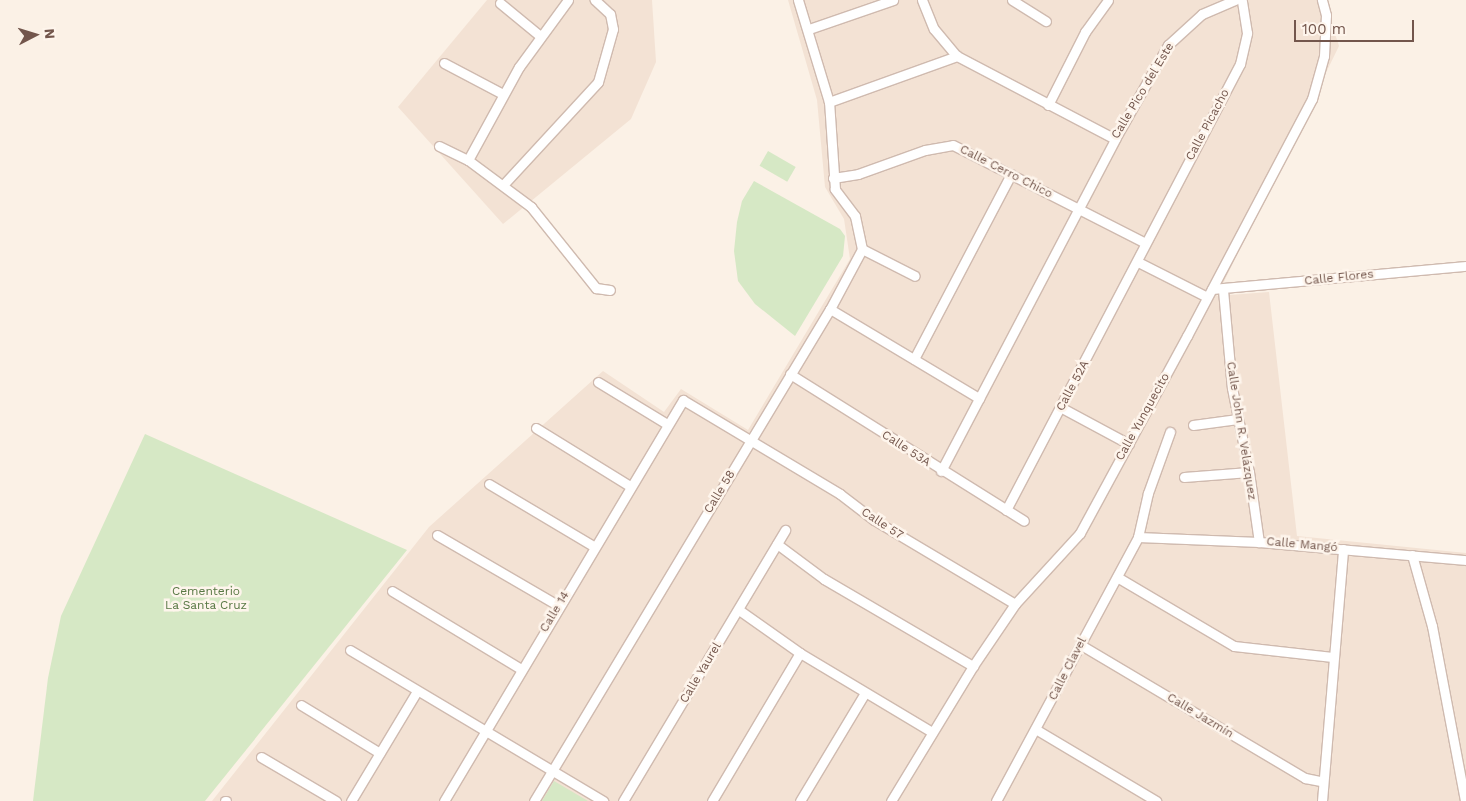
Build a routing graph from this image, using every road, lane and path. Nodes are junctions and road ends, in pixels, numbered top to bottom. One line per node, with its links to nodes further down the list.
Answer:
1 (568, 0): 14 (street)
2 (595, 0): 25 (street)
3 (798, 0): 13 (street)
4 (893, 0): 13 (street)
5 (922, 0): 15 (street)
6 (1108, 0): 19 (street)
7 (1235, 0): 20 (street, Calle Pico del Este)
8 (1242, 0): 27 (street, Calle Picacho)
9 (1322, 0): 34 (street, Calle Yunquecito)
10 (1014, 1): 12 (street)
11 (500, 4): 14 (street)
12 (1046, 21)
13 (809, 29): 18 (street)
14 (540, 36): 17 (street)
15 (957, 56): 18 (street); 19 (street)
16 (444, 64): 17 (street)
17 (503, 94): 22 (street)
18 (829, 102): 24 (street)
19 (1048, 105): 20 (street)
20 (1115, 139): 26 (street, Calle Pico del Este)
21 (439, 146): 22 (street)
22 (468, 160): 25 (street)
23 (1010, 174): 24 (street, Calle Cerro Chico); 26 (street, Calle Cerro Chico); 36 (street)
24 (833, 178): 28 (street)
25 (503, 185): 32 (street)
26 (1078, 208): 27 (street, Calle Cerro Chico); 39 (street, Calle Pico del Este)
27 (1145, 243): 29 (street, Calle Picacho)
28 (862, 249): 31 (street); 35 (street, Calle 58)
29 (1138, 262): 34 (street); 41 (street, Calle 52A)
30 (1466, 266): 33 (street, Calle Flores)
31 (915, 276)
32 (610, 290)
33 (1223, 290): 34 (street, Calle Flores); 42 (street, Calle John R. Velázquez)
34 (1209, 293): 48 (street, Calle Yunquecito)
35 (830, 309): 36 (street); 37 (street, Calle 58)
36 (914, 359): 39 (street)
37 (790, 374): 47 (street, Calle 58); 49 (street, Calle 53A)
38 (598, 382): 43 (street)
39 (979, 398): 49 (street, Calle Pico del Este)
40 (683, 400): 43 (street, Calle 14); 47 (street, Calle 57)
41 (1062, 408): 48 (street); 54 (street, Calle 52A)
42 (1238, 419): 44 (street); 50 (street, Calle John R. Velázquez)
43 (667, 424): 53 (street, Calle 14)
44 (1193, 425)
45 (536, 428): 53 (street)
46 (1170, 432): 58 (street, Calle Clavel)
47 (752, 440): 67 (street, Calle 57); 84 (street, Calle 58)
48 (1129, 444): 67 (street, Calle Yunquecito)
49 (941, 471): 54 (street, Calle 53A)
50 (1249, 472): 51 (street); 59 (street, Calle John R. Velázquez)
51 (1184, 477)
52 (489, 484): 61 (street)
53 (630, 486): 61 (street, Calle 14)
54 (1006, 510): 55 (street, Calle 53A)
55 (1024, 521)
56 (786, 530): 60 (street, Calle Yaurel)
57 (437, 535): 68 (street)
58 (1138, 537): 59 (street, Calle Mangó); 65 (street, Calle Clavel)
59 (1258, 542): 62 (street, Calle Mangó)
60 (777, 544): 69 (street, Calle Yaurel); 74 (street)
61 (595, 547): 68 (street, Calle 14)
62 (1343, 549): 63 (street, Calle Mangó); 73 (street)
63 (1412, 555): 64 (street, Calle Mangó); 98 (street)
64 (1466, 560)
65 (1117, 577): 70 (street, Calle Clavel); 73 (street)
66 (392, 591): 75 (street)
67 (1015, 604): 74 (street, Calle Yunquecito)
68 (559, 606): 75 (street, Calle 14)
69 (739, 610): 72 (street); 91 (street, Calle Yaurel)
70 (1081, 644): 79 (street, Calle Clavel); 85 (street, Calle Jazmín)
71 (350, 650): 76 (street)
72 (800, 653): 77 (street); 92 (street)
73 (1332, 657): 85 (street)
74 (972, 666): 81 (street, Calle Yunquecito)
75 (521, 669): 80 (street, Calle 14)
76 (418, 691): 80 (street); 82 (street)
77 (865, 693): 81 (street); 93 (street)
78 (301, 706): 82 (street)
79 (1037, 730): 95 (street, Calle Clavel); 96 (street)
80 (486, 731): 84 (street); 88 (street, Calle 14)
81 (932, 732): 94 (street, Calle Yunquecito)
82 (380, 753): 87 (street)
83 (261, 757): 86 (street)
84 (552, 771): 89 (street, Calle 58); 90 (street)
85 (1321, 781): 97 (street)
86 (336, 801)
87 (351, 801)
88 (444, 801)
89 (534, 801)
90 (603, 801)
91 (623, 801)
92 (712, 801)
93 (800, 801)
94 (892, 801)
95 (996, 801)
96 (1156, 801)
97 (1322, 801)
98 (1465, 801)

